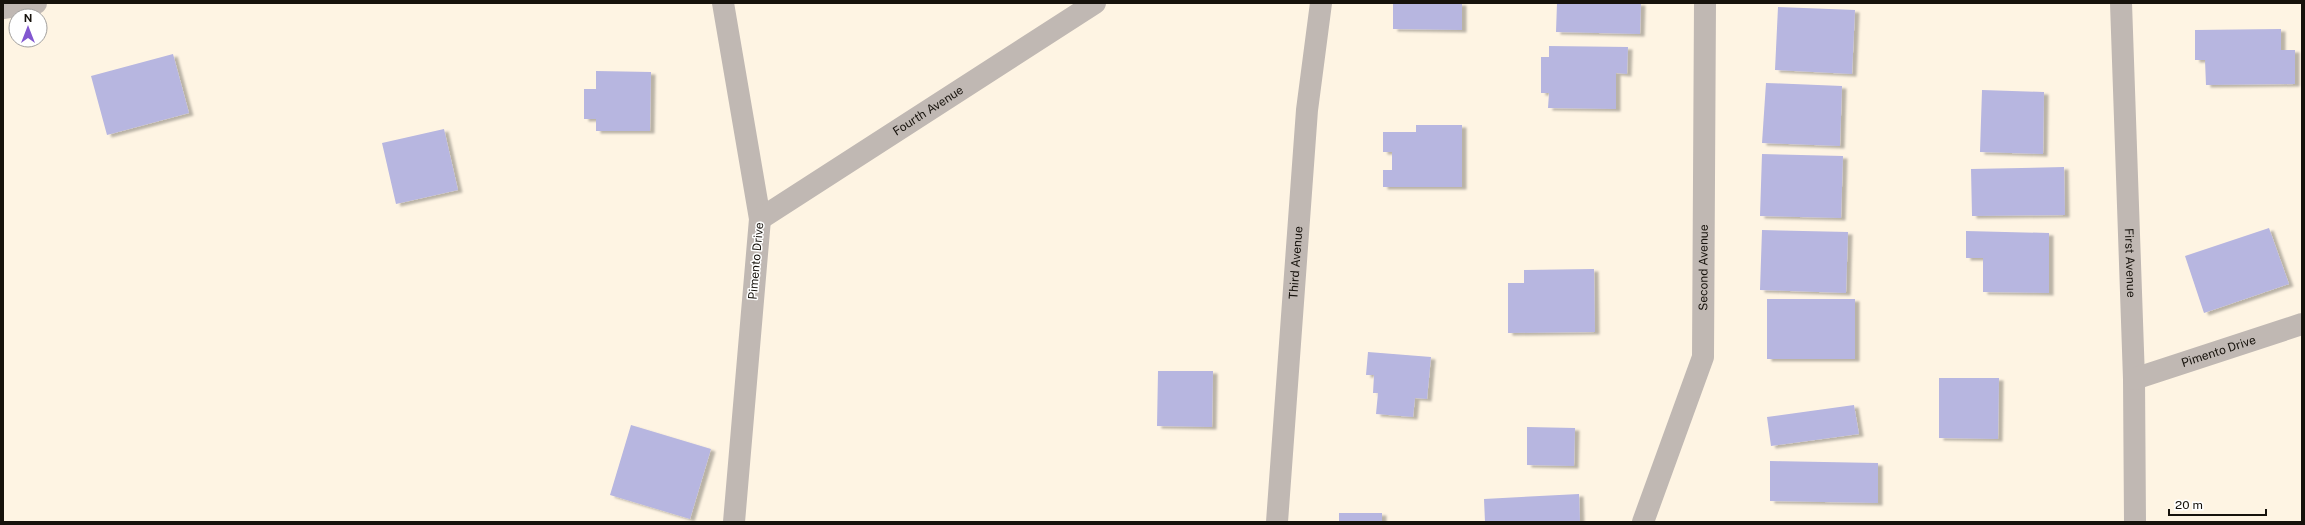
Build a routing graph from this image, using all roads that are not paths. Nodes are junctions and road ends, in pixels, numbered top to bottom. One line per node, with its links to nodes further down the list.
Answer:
1 (36, 3): 7 (street)
2 (723, 3): 8 (street, Pimento Drive)
3 (1095, 3): 8 (street, Fourth Avenue)
4 (1321, 3): 12 (street, Third Avenue)
5 (1705, 3): 13 (street, Second Avenue)
6 (2121, 3): 10 (street, First Avenue)
7 (3, 8)
8 (760, 219): 11 (street, Pimento Drive)
9 (2302, 324): 10 (street, Pimento Drive)
10 (2134, 379): 14 (street, First Avenue)
11 (734, 522)
12 (1277, 522)
13 (1643, 522)
14 (2136, 522)

